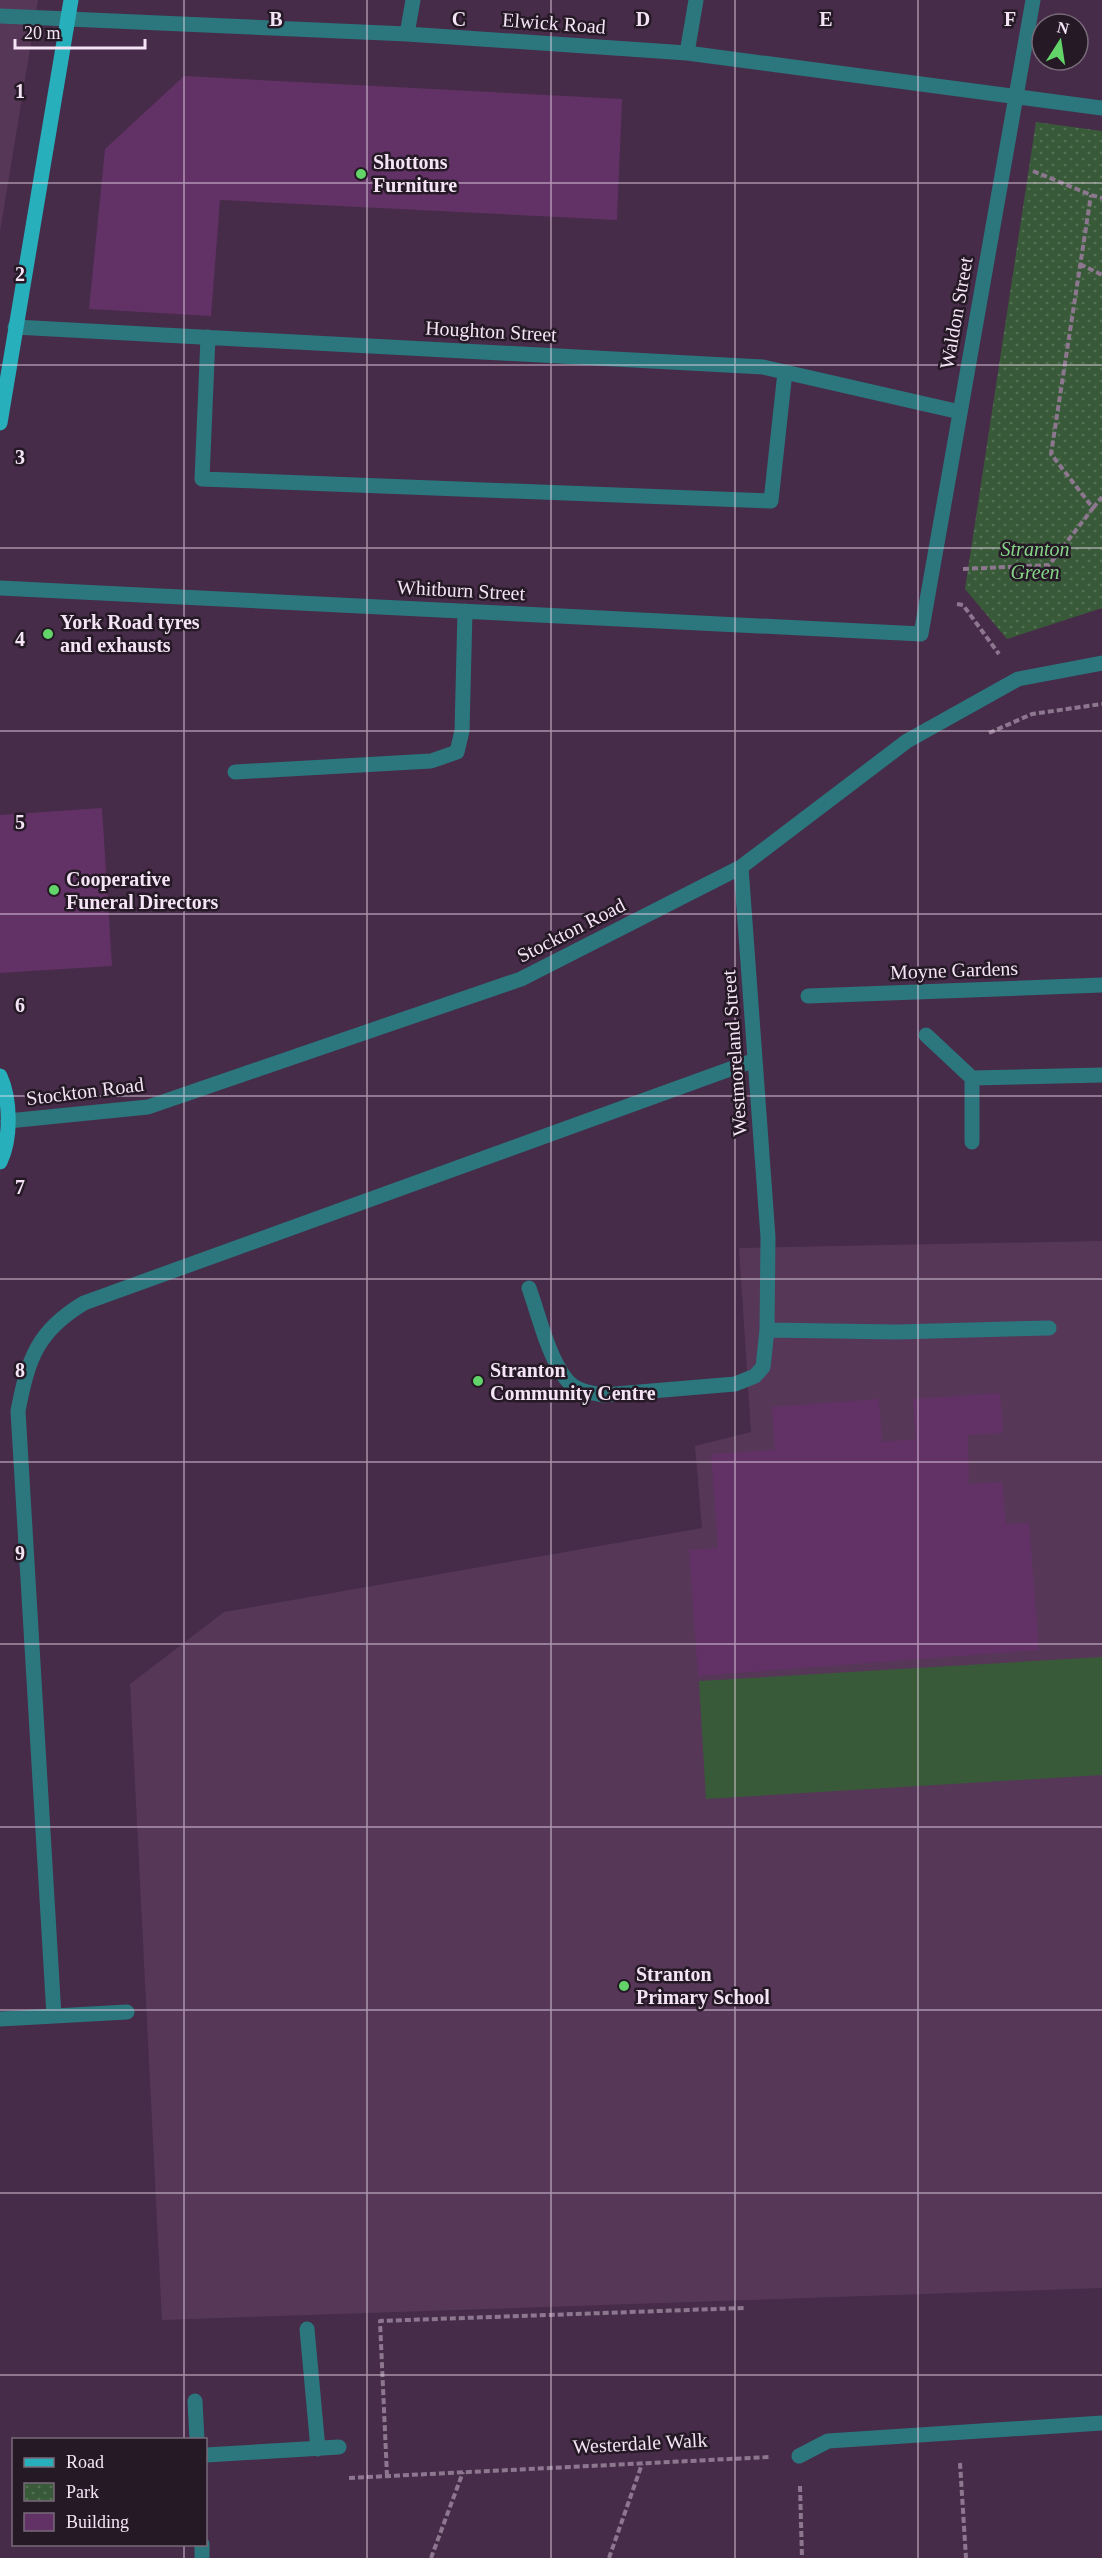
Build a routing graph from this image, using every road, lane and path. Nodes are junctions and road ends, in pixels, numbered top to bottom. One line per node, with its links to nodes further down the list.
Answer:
1 (71, 0): 6 (main road)
2 (412, 0): 7 (street)
3 (696, 0): 8 (street)
4 (1033, 0): 9 (street, Waldon Street)
5 (0, 16): 6 (street, Elwick Road)
6 (67, 19): 7 (street, Elwick Road); 16 (main road)
7 (407, 34): 8 (street, Elwick Road)
8 (687, 53): 9 (street, Elwick Road)
9 (1016, 96): 10 (street, Elwick Road); 11 (street, Waldon Street)
10 (1102, 108)
11 (1005, 159): 12 (path); 19 (street, Waldon Street)
12 (1091, 195): 13 (path); 14 (path)
13 (1102, 198)
14 (1080, 264): 15 (path); 22 (path)
15 (1102, 275)
16 (15, 327): 17 (street, Houghton Street); 20 (main road)
17 (208, 337): 18 (street, Houghton Street); 18 (street)
18 (785, 372): 19 (street, Houghton Street)
19 (960, 412): 23 (street, Waldon Street)
20 (0, 423)
21 (1102, 497): 22 (path)
22 (1093, 508): 23 (path)
23 (932, 570): 25 (street, Waldon Street)
24 (0, 588): 26 (street, Whitburn Street)
25 (927, 597): 27 (street, Waldon Street); 29 (path)
26 (465, 611): 27 (street, Whitburn Street); 33 (street)
27 (921, 634)
28 (1102, 663): 29 (street, Stockton Road)
29 (1018, 679): 31 (path); 34 (street, Stockton Road)
30 (1102, 704): 31 (path)
31 (1032, 714): 32 (path)
32 (981, 737)
33 (236, 772)
34 (741, 867): 38 (street, Westmoreland Street); 42 (street, Stockton Road)
35 (1102, 985): 36 (street, Moyne Gardens)
36 (808, 996)
37 (926, 1035): 41 (street)
38 (755, 1060): 47 (street, Westmoreland Street); 49 (street)
39 (1102, 1075): 41 (street)
40 (0, 1076): 42 (main road)
41 (972, 1078): 43 (street)
42 (8, 1121): 44 (main road)
43 (972, 1142)
44 (0, 1162)
45 (529, 1288): 47 (street, Westmoreland Street)
46 (1049, 1328): 47 (street)
47 (767, 1330)
48 (127, 2012): 49 (street)
49 (54, 2016): 50 (street)
50 (0, 2019)
51 (744, 2308): 63 (path)
52 (307, 2329): 58 (street)
53 (195, 2401): 56 (street)
54 (1102, 2423): 55 (street)
55 (958, 2432): 60 (street); 67 (path)
56 (197, 2438)
57 (339, 2447): 58 (street); 63 (path, Westerdale Walk)
58 (318, 2449): 59 (street)
59 (207, 2455)
60 (799, 2456): 61 (path, Westerdale Walk); 66 (path)
61 (642, 2464): 62 (path, Westerdale Walk); 65 (path)
62 (463, 2472): 63 (path, Westerdale Walk); 64 (path)
63 (387, 2476)
64 (430, 2558)
65 (609, 2558)
66 (802, 2558)
67 (966, 2558)

